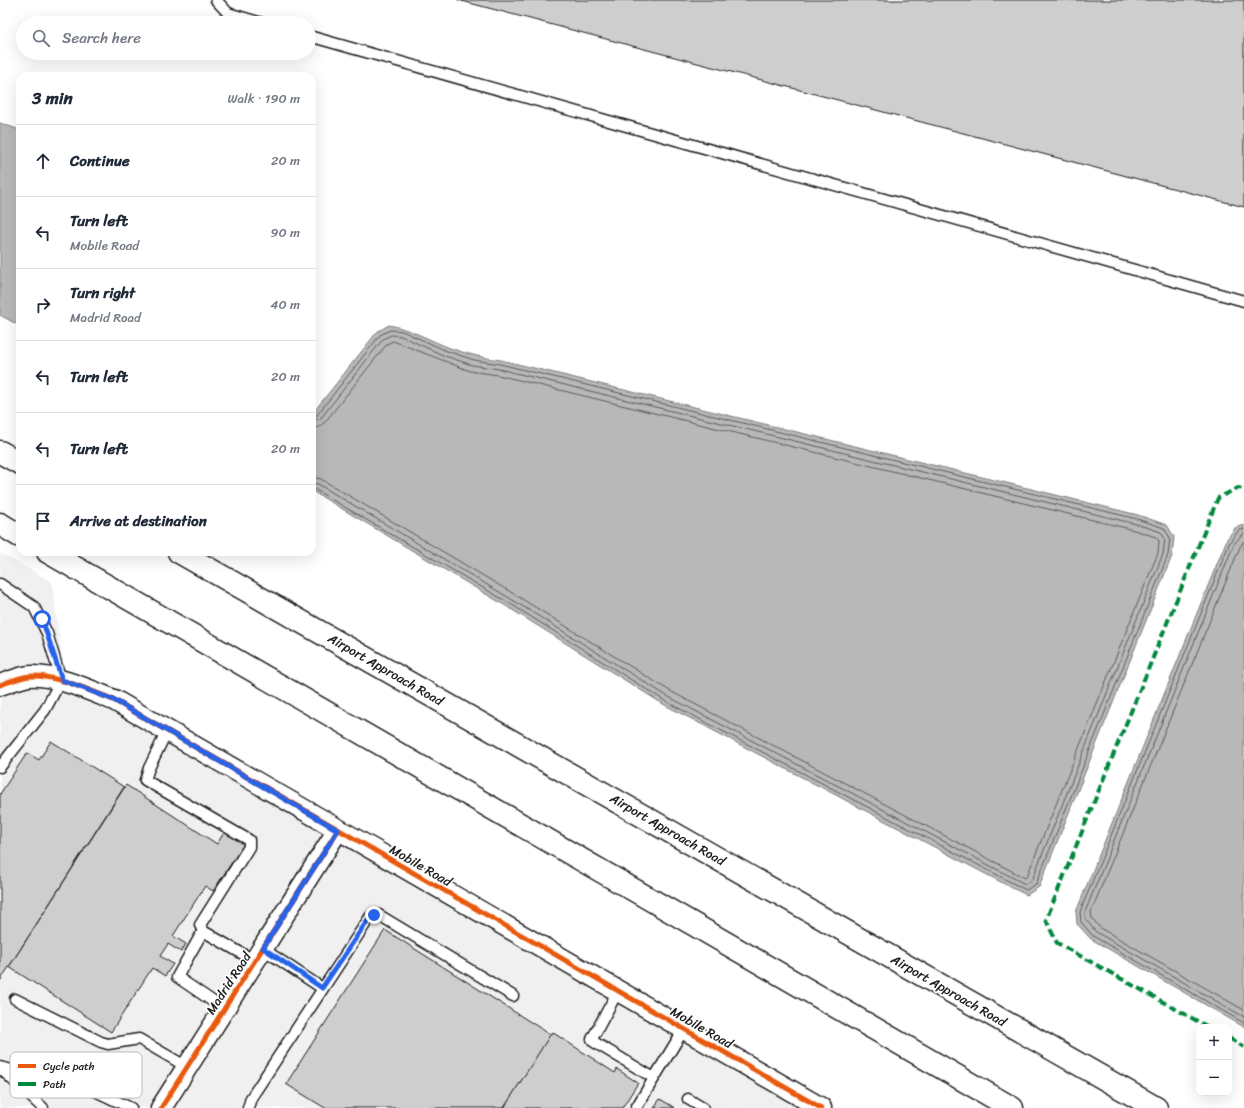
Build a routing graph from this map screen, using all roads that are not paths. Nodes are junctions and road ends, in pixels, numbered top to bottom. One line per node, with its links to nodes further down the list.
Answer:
1 (216, 0): 2 (lane)
2 (236, 16)
3 (316, 38): 4 (lane)
4 (1244, 301)
5 (0, 452): 6 (main road)
6 (16, 461)
7 (0, 524): 8 (main road)
8 (16, 534)
9 (55, 556): 40 (main road)
10 (186, 556): 41 (main road, Airport Approach Road)
11 (0, 584): 12 (lane)
12 (62, 680): 13 (street, Mobile Road); 14 (street, Mobile Road); 15 (lane)
13 (0, 685)
14 (167, 731): 16 (street, Mobile Road); 17 (lane)
15 (0, 767)
16 (338, 830): 18 (street, Madrid Road); 20 (street, Mobile Road)
17 (204, 931): 18 (lane); 23 (lane)
18 (259, 955): 19 (lane); 23 (street, Madrid Road)
19 (322, 988): 21 (lane); 36 (lane)
20 (618, 991): 24 (street, Mobile Road); 29 (lane)
21 (513, 996)
22 (15, 999): 26 (lane)
23 (224, 1009): 26 (street, Madrid Road)
24 (684, 1029): 29 (lane); 39 (street, Mobile Road)
25 (0, 1067): 27 (lane); 28 (lane)
26 (187, 1067): 35 (street, Madrid Road)
27 (10, 1069)
28 (10, 1077)
29 (654, 1078): 37 (lane)
30 (32, 1098): 33 (lane)
31 (110, 1098): 34 (lane)
32 (688, 1099): 38 (lane)
33 (42, 1108)
34 (131, 1108)
35 (161, 1108)
36 (248, 1108)
37 (636, 1108)
38 (703, 1108)
39 (820, 1108)
40 (1012, 1108)
41 (1156, 1108)

